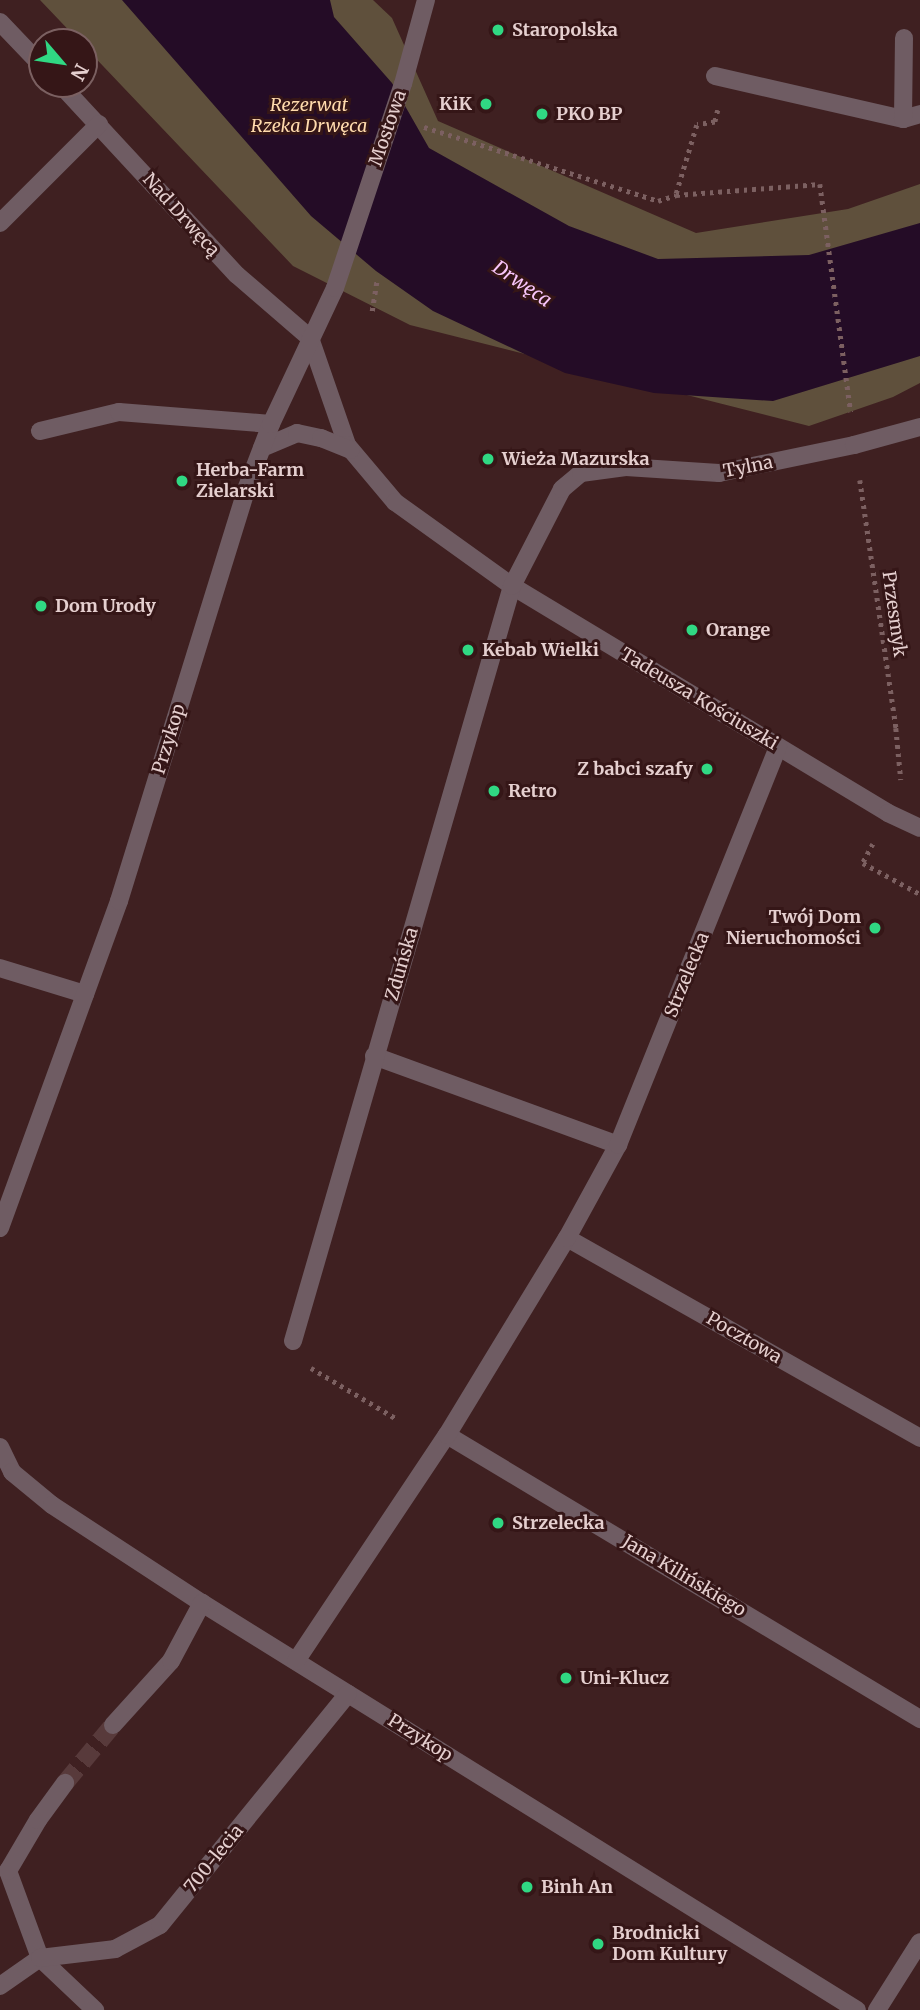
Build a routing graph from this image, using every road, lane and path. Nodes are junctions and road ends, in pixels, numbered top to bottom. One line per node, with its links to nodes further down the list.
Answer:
1 (426, 0): 12 (street, Mostowa)
2 (0, 22): 4 (street)
3 (904, 38): 7 (street)
4 (28, 51)
5 (721, 78): 7 (street); 10 (path)
6 (74, 98): 8 (street, Nad Drwęcą)
7 (911, 116)
8 (99, 124): 11 (street); 15 (street, Nad Drwęcą)
9 (424, 127): 10 (path)
10 (676, 195): 16 (path)
11 (0, 222)
12 (345, 254): 15 (street, Przykop)
13 (377, 276): 14 (path)
14 (372, 311)
15 (310, 338): 17 (street, Przykop); 22 (street, Tadeusza Kościuszki)
16 (851, 410)
17 (271, 424): 19 (street); 21 (street, Przykop)
18 (920, 427): 20 (street, Tylna)
19 (40, 431)
20 (854, 445): 23 (street, Tylna); 25 (path, Przesmyk)
21 (262, 449): 22 (street, Tadeusza Kościuszki); 31 (street, Przykop)
22 (351, 450): 23 (street, Tadeusza Kościuszki)
23 (512, 586): 24 (street, Tadeusza Kościuszki); 32 (street, Zduńska)
24 (778, 747): 26 (street, Tadeusza Kościuszki); 33 (street, Strzelecka)
25 (901, 788)
26 (888, 813): 27 (street); 28 (street); 29 (path)
27 (920, 821)
28 (920, 828)
29 (920, 894)
30 (0, 968): 31 (street)
31 (85, 994): 34 (street, Przykop)
32 (374, 1056): 33 (street); 36 (street, Zduńska)
33 (618, 1145): 35 (street, Strzelecka)
34 (0, 1226)
35 (567, 1238): 38 (street, Strzelecka); 39 (street, Pocztowa)
36 (293, 1341): 37 (path)
37 (397, 1419)
38 (447, 1435): 42 (street, Strzelecka); 44 (street, Jana Kilińskiego)
39 (920, 1438)
40 (0, 1447): 41 (street, Przykop)
41 (202, 1603): 42 (street, Przykop); 45 (street)
42 (296, 1661): 43 (street, Przykop)
43 (348, 1693): 48 (street, 700-lecia); 51 (street, Przykop)
44 (920, 1719)
45 (113, 1725)
46 (65, 1783): 48 (street)
47 (920, 1942): 52 (street)
48 (40, 1958): 49 (street, 700-lecia); 50 (street)
49 (0, 1986)
50 (95, 2010)
51 (857, 2010)
52 (877, 2010)

